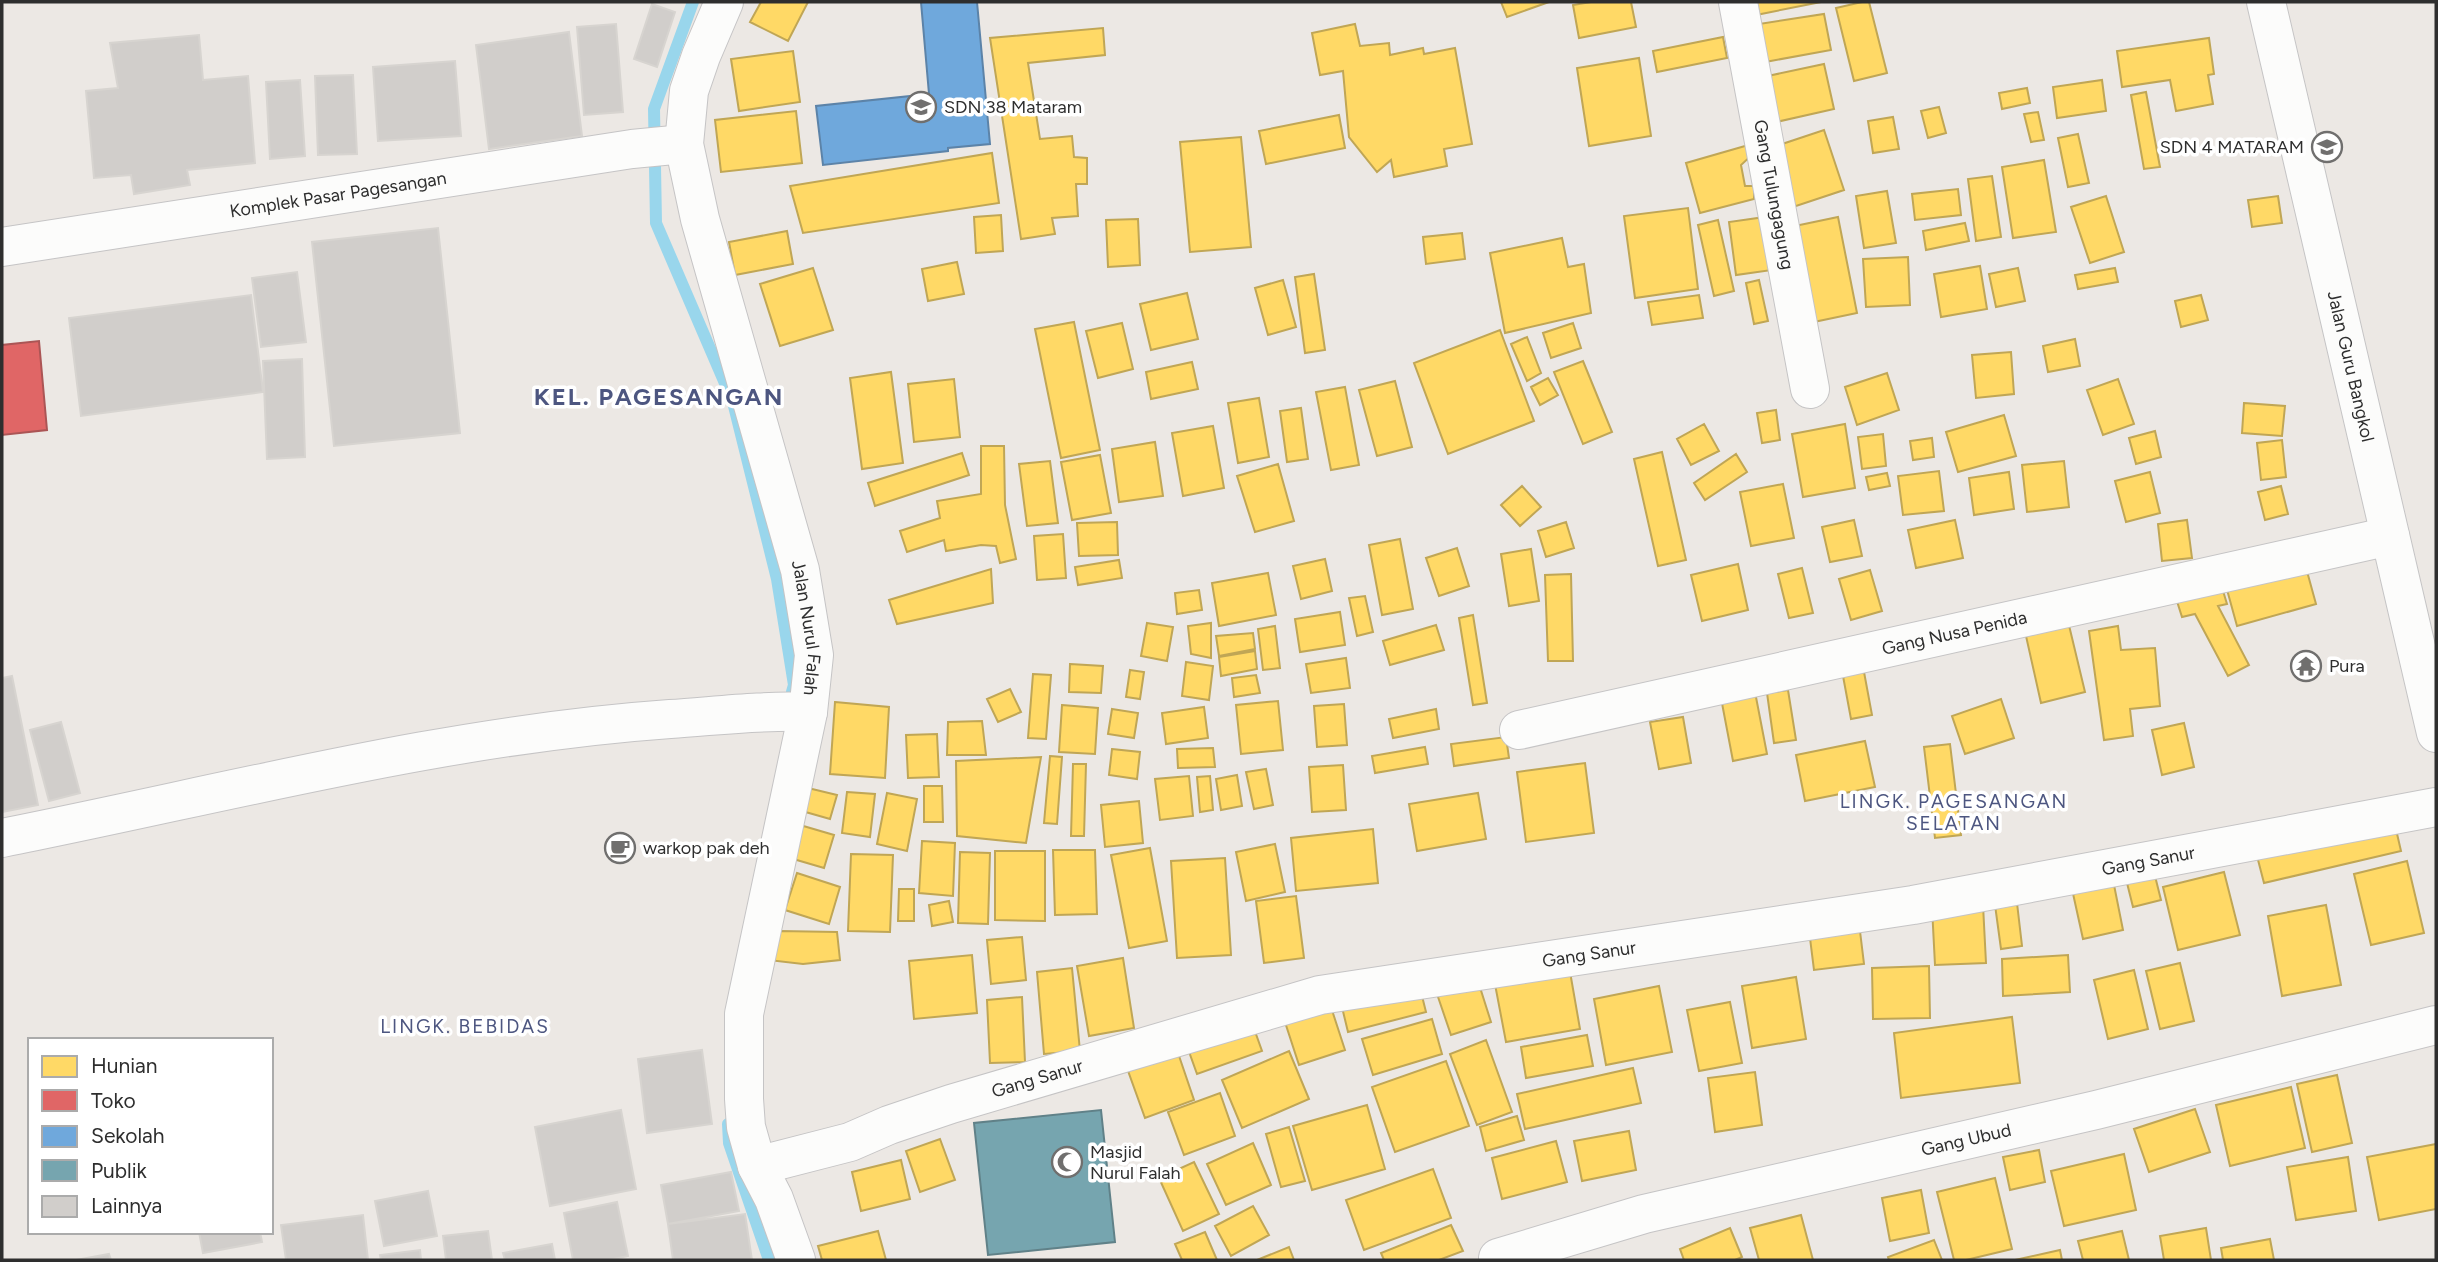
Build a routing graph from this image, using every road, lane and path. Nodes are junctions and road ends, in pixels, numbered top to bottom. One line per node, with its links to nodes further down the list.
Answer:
1 (724, 2): 4 (street, Jalan Nurul Falah)
2 (1738, 2): 6 (street, Gang Tulungagung)
3 (2266, 2): 7 (street, Jalan Guru Bangkol)
4 (680, 144): 5 (street, Komplek Pasar Pagesangan); 9 (street, Jalan Nurul Falah)
5 (2, 247)
6 (1811, 389)
7 (2390, 536): 8 (street, Jalan Guru Bangkol); 10 (street, Gang Nusa Penida)
8 (2428, 664): 11 (street, Jalan Guru Bangkol)
9 (792, 712): 13 (street); 15 (street, Jalan Nurul Falah)
10 (1519, 730)
11 (2436, 733)
12 (2436, 807): 15 (street, Gang Sanur)
13 (2, 838)
14 (2436, 1025): 16 (street, Gang Ubud)
15 (757, 1166): 17 (street, Jalan Nurul Falah)
16 (1498, 1258)
17 (796, 1260)

